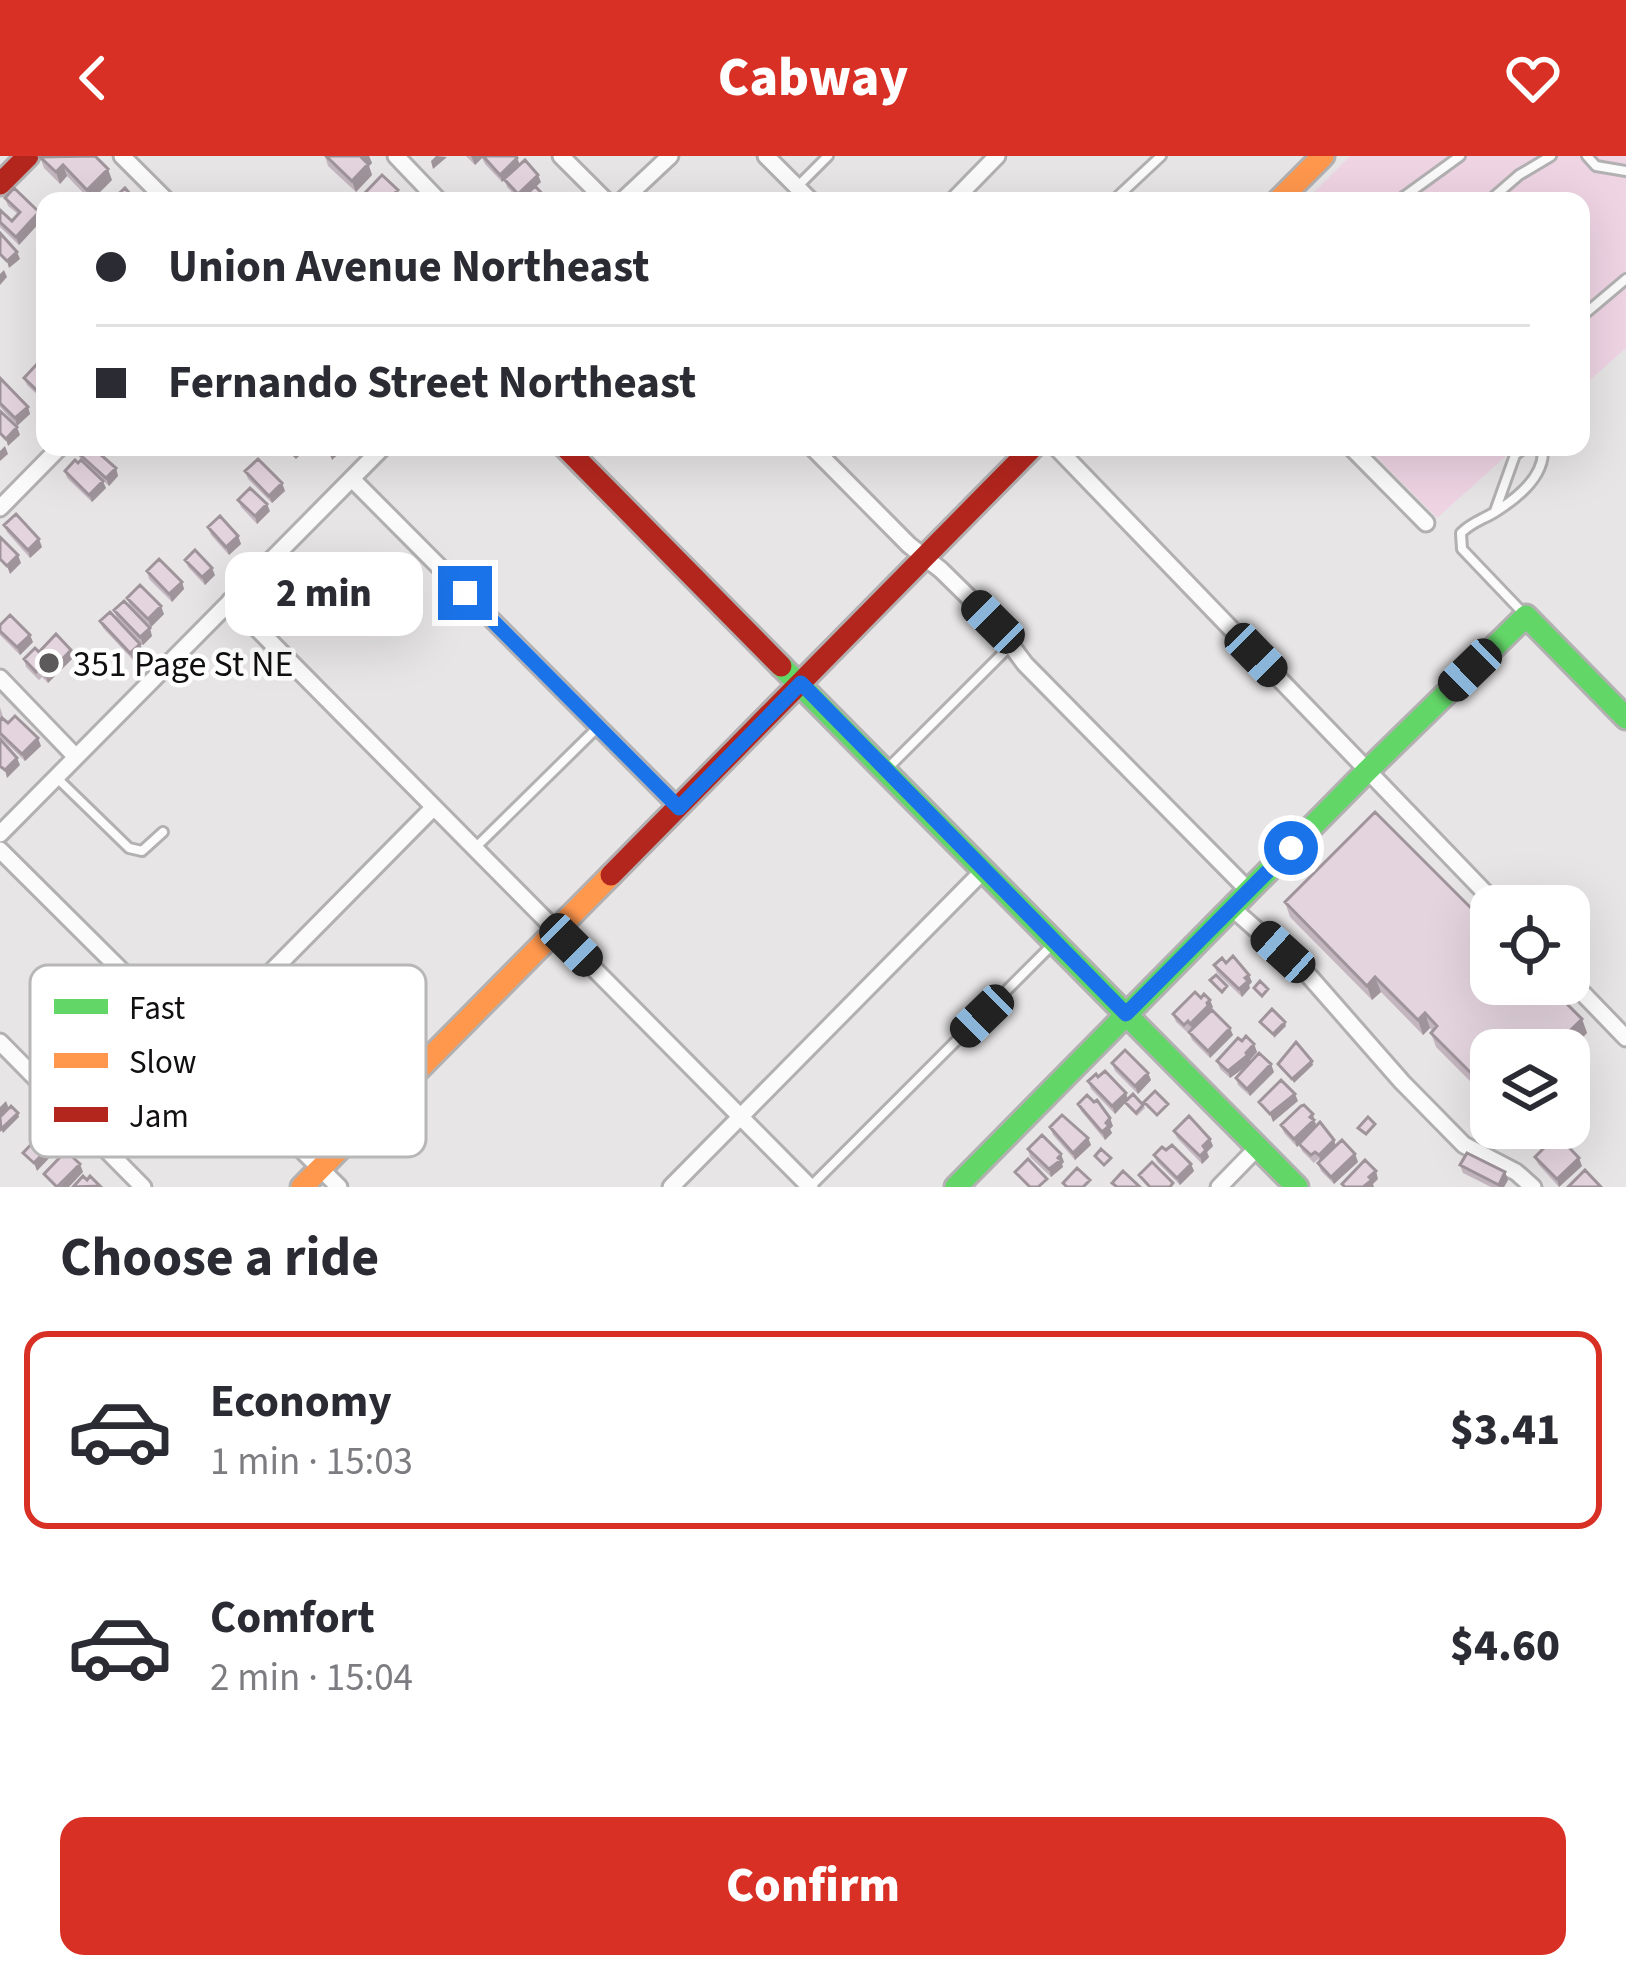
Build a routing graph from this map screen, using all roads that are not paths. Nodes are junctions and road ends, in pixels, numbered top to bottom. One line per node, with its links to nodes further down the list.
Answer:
1 (28, 156): 15 (street)
2 (122, 156): 17 (street)
3 (396, 156): 18 (street)
4 (561, 156): 19 (street)
5 (670, 156): 20 (street)
6 (766, 156): 16 (street)
7 (828, 156): 16 (lane)
8 (997, 156): 22 (street)
9 (1160, 156): 23 (lane)
10 (1322, 156): 24 (street)
11 (1460, 156): 25 (lane)
12 (1551, 156): 26 (lane)
13 (1587, 156): 14 (lane)
14 (1626, 171)
15 (0, 184)
16 (797, 187): 21 (street)
17 (158, 192)
18 (430, 192)
19 (597, 192)
20 (632, 192)
21 (802, 192)
22 (962, 192)
23 (1122, 192)
24 (1290, 192)
25 (1411, 192)
26 (1500, 192)
27 (1626, 279): 28 (lane)
28 (1590, 309)
29 (51, 456): 39 (street)
30 (374, 456): 38 (street)
31 (575, 456): 47 (street)
32 (821, 456): 42 (street)
33 (1024, 456): 42 (street)
34 (1065, 456): 52 (street)
35 (1360, 456): 41 (street)
36 (1514, 456): 40 (lane)
37 (1543, 456): 40 (lane)
38 (352, 479): 43 (street); 49 (street)
39 (0, 508)
40 (1494, 512): 44 (lane)
41 (1426, 523)
42 (924, 557): 45 (street); 47 (street)
43 (230, 601): 50 (street); 54 (street)
44 (1526, 616): 48 (street); 52 (street)
45 (1011, 645): 51 (lane); 62 (street)
46 (0, 678): 50 (street)
47 (801, 683): 51 (street); 55 (street)
48 (1626, 718)
49 (598, 727): 55 (street); 58 (lane)
50 (76, 757): 53 (street)
51 (886, 770): 60 (street)
52 (1367, 771): 61 (street); 62 (street)
53 (56, 777): 56 (lane); 57 (street)
54 (433, 808): 58 (street); 66 (street)
55 (679, 808): 63 (street)
56 (163, 832)
57 (0, 833)
58 (474, 849): 63 (street)
59 (0, 850): 65 (street)
60 (984, 871): 64 (street); 73 (street)
61 (1478, 885)
62 (1240, 900): 68 (street); 87 (street)
63 (557, 931): 71 (street); 73 (street)
64 (1055, 942): 68 (street); 83 (lane)
65 (116, 965)
66 (278, 965)
67 (1590, 1000): 69 (street)
68 (1126, 1014): 74 (street); 84 (street)
69 (1626, 1037)
70 (0, 1042): 72 (street)
71 (426, 1063)
72 (30, 1072)
73 (740, 1117): 82 (street); 83 (street)
74 (1258, 1148): 85 (street); 86 (street)
75 (113, 1157): 79 (street)
76 (308, 1157): 78 (street)
77 (332, 1157): 78 (street)
78 (320, 1169): 80 (street); 81 (street)
79 (143, 1187)
80 (302, 1187)
81 (338, 1187)
82 (671, 1187)
83 (810, 1187)
84 (956, 1187)
85 (1219, 1187)
86 (1297, 1187)
87 (1533, 1187)

